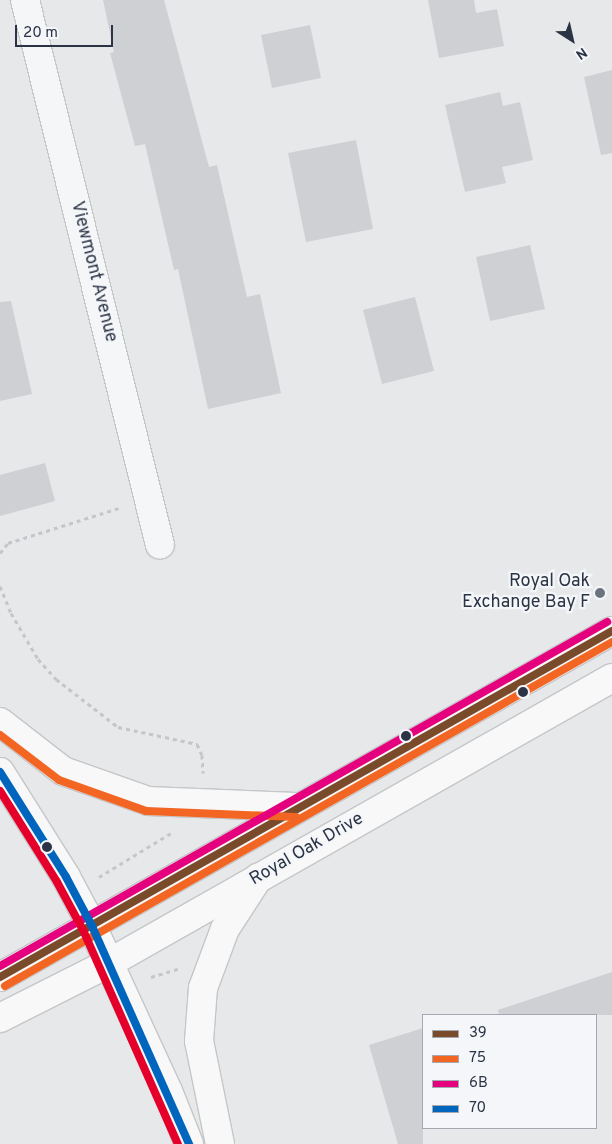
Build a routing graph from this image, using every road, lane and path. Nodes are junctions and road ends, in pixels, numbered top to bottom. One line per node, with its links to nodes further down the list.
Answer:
1 (25, 0): 2 (street, Viewmont Avenue)
2 (148, 498): 3 (street, Viewmont Avenue); 4 (path)
3 (160, 545)
4 (0, 553)
5 (0, 586): 10 (path)
6 (612, 631): 11 (main road)
7 (608, 682): 14 (main road, Royal Oak Drive)
8 (0, 722): 11 (main road)
9 (0, 772): 15 (main road)
10 (204, 783)
11 (296, 807): 15 (main road)
12 (180, 828): 13 (path)
13 (104, 874)
14 (258, 878): 16 (main road, Royal Oak Drive); 22 (main road)
15 (92, 926): 16 (main road); 18 (main road)
16 (109, 963): 20 (main road, Royal Oak Drive); 21 (main road)
17 (189, 966): 19 (path)
18 (8, 973)
19 (144, 979)
20 (0, 1018)
21 (189, 1144)
22 (220, 1144)

